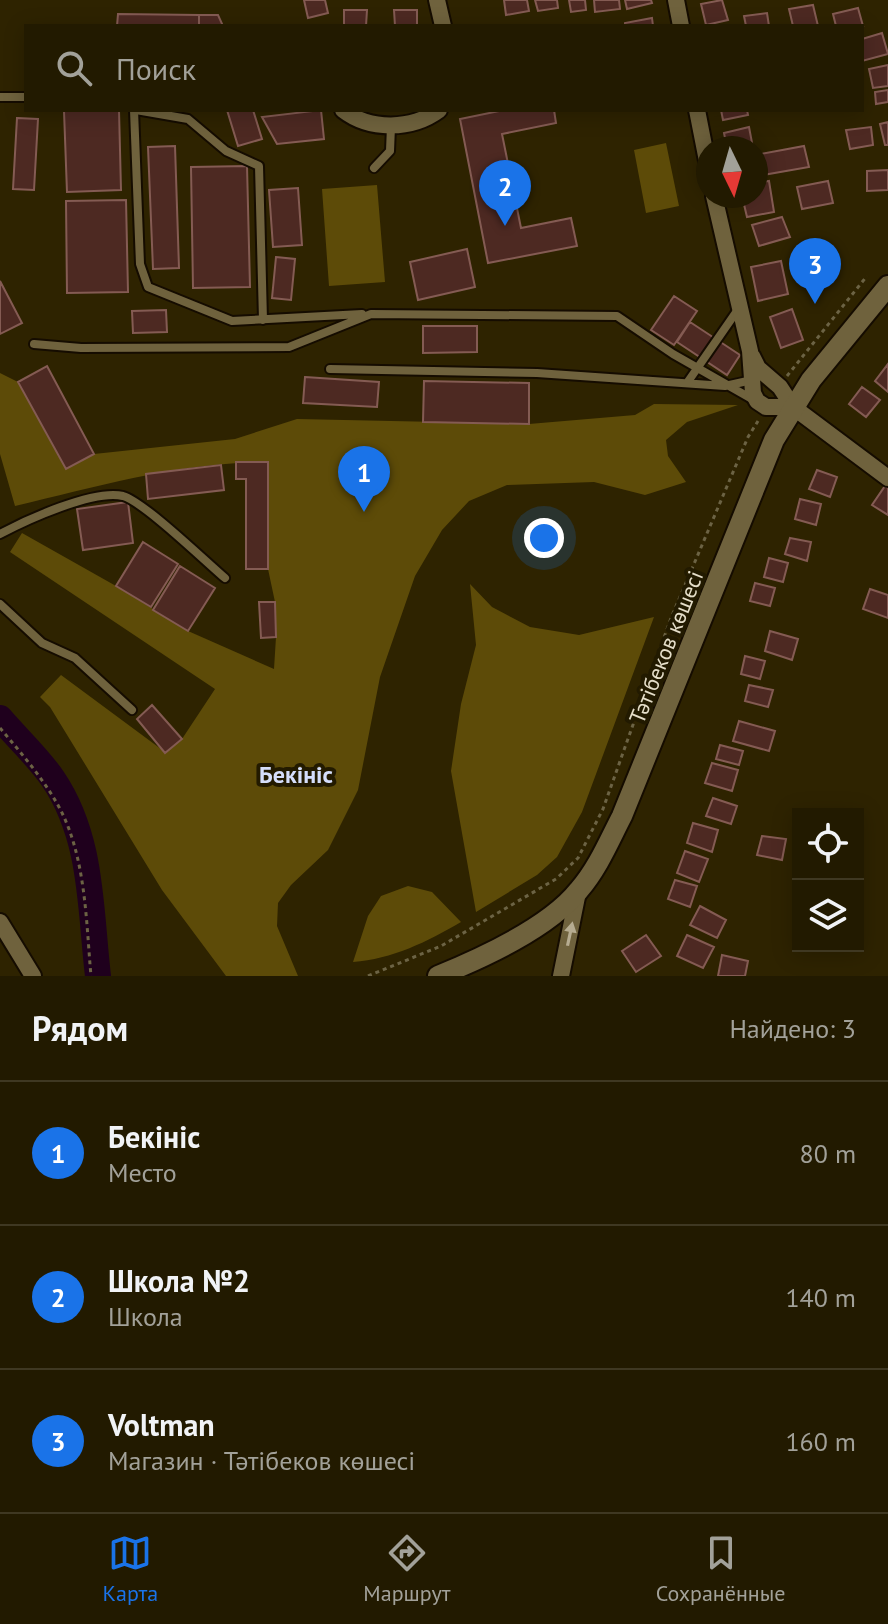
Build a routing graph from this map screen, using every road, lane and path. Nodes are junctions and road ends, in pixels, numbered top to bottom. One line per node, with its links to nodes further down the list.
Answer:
1 (437, 0): 3 (street)
2 (676, 0): 4 (street)
3 (443, 24)
4 (681, 24)
5 (0, 97): 6 (lane)
6 (24, 97)
7 (135, 112): 20 (lane)
8 (147, 112): 20 (lane)
9 (347, 112): 12 (street)
10 (436, 112): 12 (street)
11 (697, 112): 13 (street)
12 (391, 126): 14 (lane)
13 (702, 136)
14 (374, 168)
15 (717, 208): 18 (street)
16 (867, 276): 24 (path)
17 (888, 286): 28 (main road, Тәтібеков көшесі)
18 (739, 307): 22 (lane); 24 (street)
19 (371, 314): 20 (lane); 21 (lane); 22 (lane)
20 (263, 320)
21 (34, 344)
22 (697, 368): 25 (lane); 26 (lane)
23 (330, 369): 25 (lane)
24 (766, 382): 26 (lane); 27 (street); 28 (street)
25 (687, 383): 26 (lane)
26 (725, 386): 27 (lane)
27 (761, 404): 28 (street); 39 (path)
28 (793, 407): 29 (street); 35 (main road, Тәтібеков көшесі)
29 (886, 474)
30 (0, 534): 31 (lane)
31 (225, 578)
32 (0, 604): 33 (lane)
33 (132, 710)
34 (0, 728): 38 (path)
35 (578, 892): 40 (main road, Тәтібеков көшесі); 41 (street, one-way to 35)
36 (0, 922): 37 (street)
37 (33, 976)
38 (91, 976)
39 (368, 976)
40 (438, 976)
41 (561, 976)

